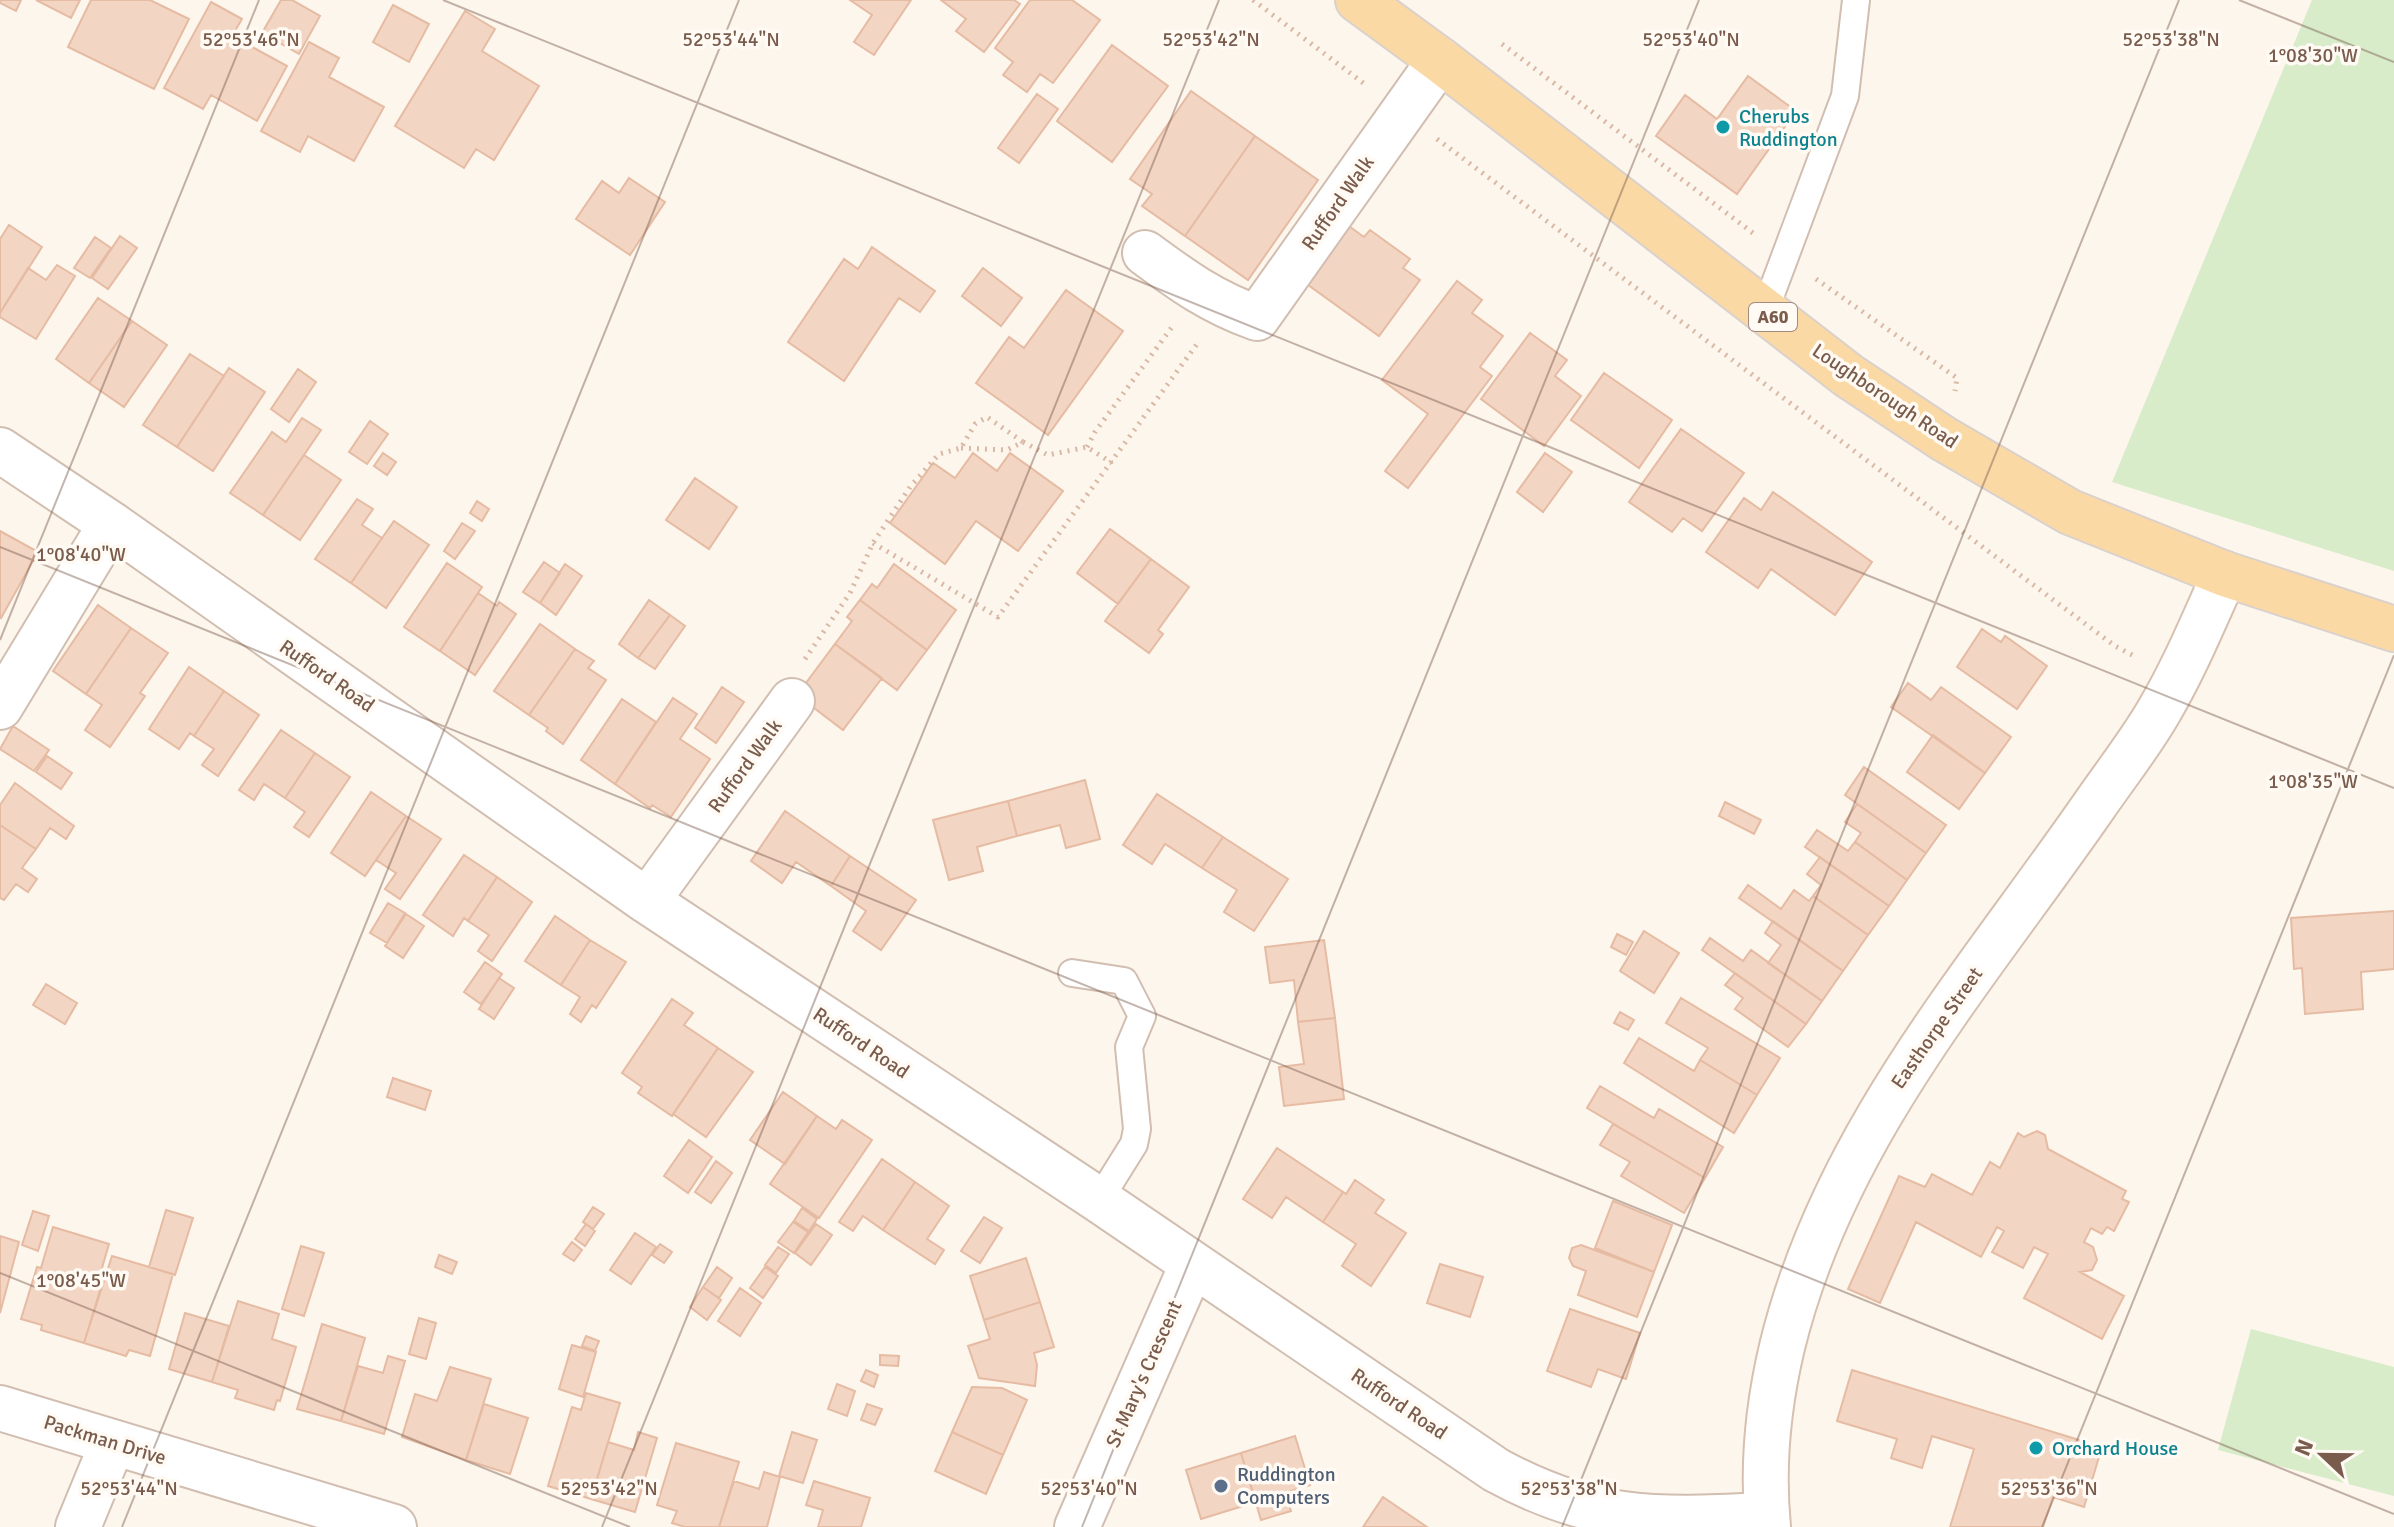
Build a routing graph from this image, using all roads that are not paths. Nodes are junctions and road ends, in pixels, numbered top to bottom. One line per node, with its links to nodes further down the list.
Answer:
1 (1358, 0): 3 (main road, Loughborough Road / A60)
2 (1856, 0): 5 (lane)
3 (1440, 60): 4 (street, Rufford Walk); 5 (main road, Loughborough Road / A60)
4 (1145, 253)
5 (1765, 310): 8 (main road, Loughborough Road / A60)
6 (0, 450): 7 (street, Rufford Road)
7 (111, 524): 11 (street); 12 (street, Rufford Road)
8 (2225, 574): 9 (main road, Loughborough Road / A60); 18 (street, Easthorpe Street)
9 (2394, 629)
10 (792, 701): 12 (street, Rufford Walk)
11 (0, 707)
12 (647, 901): 14 (street, Rufford Road)
13 (1072, 973): 14 (lane)
14 (1099, 1200): 15 (street, Rufford Road)
15 (1192, 1265): 18 (street, Rufford Road); 21 (street, St Mary's Crescent)
16 (0, 1408): 17 (street, Packman Drive)
17 (113, 1442): 19 (street); 20 (street, Packman Drive)
18 (1768, 1521)
19 (78, 1527)
20 (394, 1527)
21 (1077, 1527)

